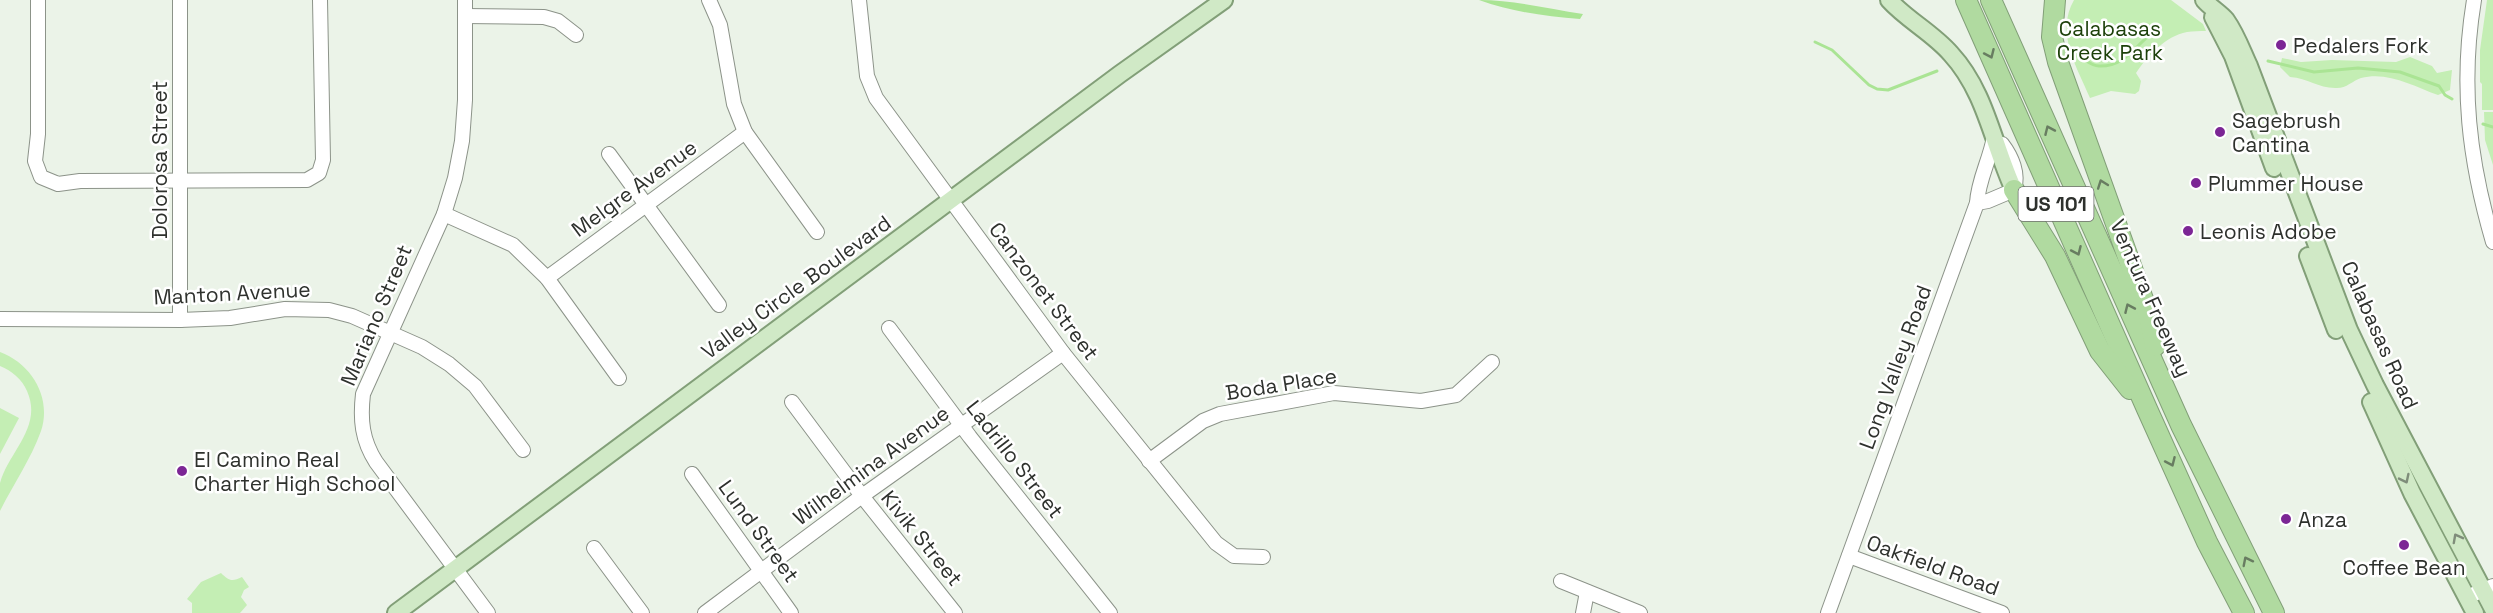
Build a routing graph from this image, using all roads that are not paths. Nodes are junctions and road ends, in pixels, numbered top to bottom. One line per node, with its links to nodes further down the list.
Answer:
1 (38, 0): 19 (street)
2 (180, 0): 19 (street, Dolorosa Street)
3 (320, 0): 19 (street)
4 (465, 0): 14 (street, Mariano Street)
5 (709, 0): 16 (street)
6 (859, 0): 21 (street, Canzonet Street)
7 (1224, 0): 21 (main road, Valley Circle Boulevard)
8 (1889, 0): 17 (main road)
9 (1966, 0): 38 (highway, US 101, one-way to 38)
10 (1991, 0): 36 (highway, Ventura Freeway / US 101, one-way to 10)
11 (2055, 0): 36 (highway, one-way to 11)
12 (2474, 0): 26 (street)
13 (2208, 3): 51 (main road, Calabasas Road, one-way to 13); 52 (main road, Calabasas Road, one-way to 52)
14 (465, 16): 15 (street); 24 (street, Mariano Street)
15 (576, 35)
16 (745, 132): 23 (street, Melgre Avenue); 25 (street)
17 (1995, 135): 20 (main road); 22 (street, Long Valley Road)
18 (609, 154): 23 (street)
19 (180, 181): 30 (street, Dolorosa Street)
20 (2014, 190): 22 (street); 38 (highway)
21 (951, 202): 33 (street, Canzonet Street); 47 (main road, Valley Circle Boulevard)
22 (1977, 203): 45 (street, Long Valley Road)
23 (646, 204): 27 (street, Melgre Avenue); 28 (street)
24 (444, 214): 27 (street); 32 (street, Mariano Street)
25 (817, 232)
26 (2493, 242)
27 (547, 278): 35 (street)
28 (719, 305)
29 (0, 319): 30 (street, Manton Avenue)
30 (180, 320): 32 (street, Manton Avenue)
31 (889, 328): 39 (street, Ladrillo Street)
32 (389, 333): 40 (street, Manton Avenue); 47 (street, Mariano Street)
33 (1063, 353): 39 (street, Wilhelmina Avenue); 41 (street, Canzonet Street)
34 (1492, 362): 41 (street, Boda Place)
35 (619, 378)
36 (2162, 381): 65 (highway, Ventura Freeway / US 101, one-way to 36)
37 (792, 402): 43 (street, Kivik Street)
38 (2147, 409): 64 (highway, US 101, one-way to 64)
39 (961, 426): 43 (street, Wilhelmina Avenue); 59 (street, Ladrillo Street)
40 (523, 450)
41 (1149, 461): 46 (street, Canzonet Street)
42 (692, 474): 48 (street, Lund Street)
43 (862, 496): 48 (street, Wilhelmina Avenue); 58 (street, Kivik Street)
44 (594, 548): 55 (street)
45 (1849, 556): 62 (street, Long Valley Road); 63 (street, Oakfield Road)
46 (1263, 557)
47 (454, 569): 53 (main road, Valley Circle Boulevard); 54 (street, Mariano Street)
48 (762, 571): 56 (street, Wilhelmina Avenue); 57 (street, Lund Street)
49 (1561, 581): 50 (street)
50 (1587, 592): 60 (street); 61 (street)
51 (2491, 598): 52 (street)
52 (2472, 607)
53 (396, 613)
54 (488, 613)
55 (642, 613)
56 (705, 613)
57 (791, 613)
58 (955, 613)
59 (1110, 613)
60 (1583, 613)
61 (1640, 613)
62 (1828, 613)
63 (2002, 613)
64 (2244, 613)
65 (2274, 613)

